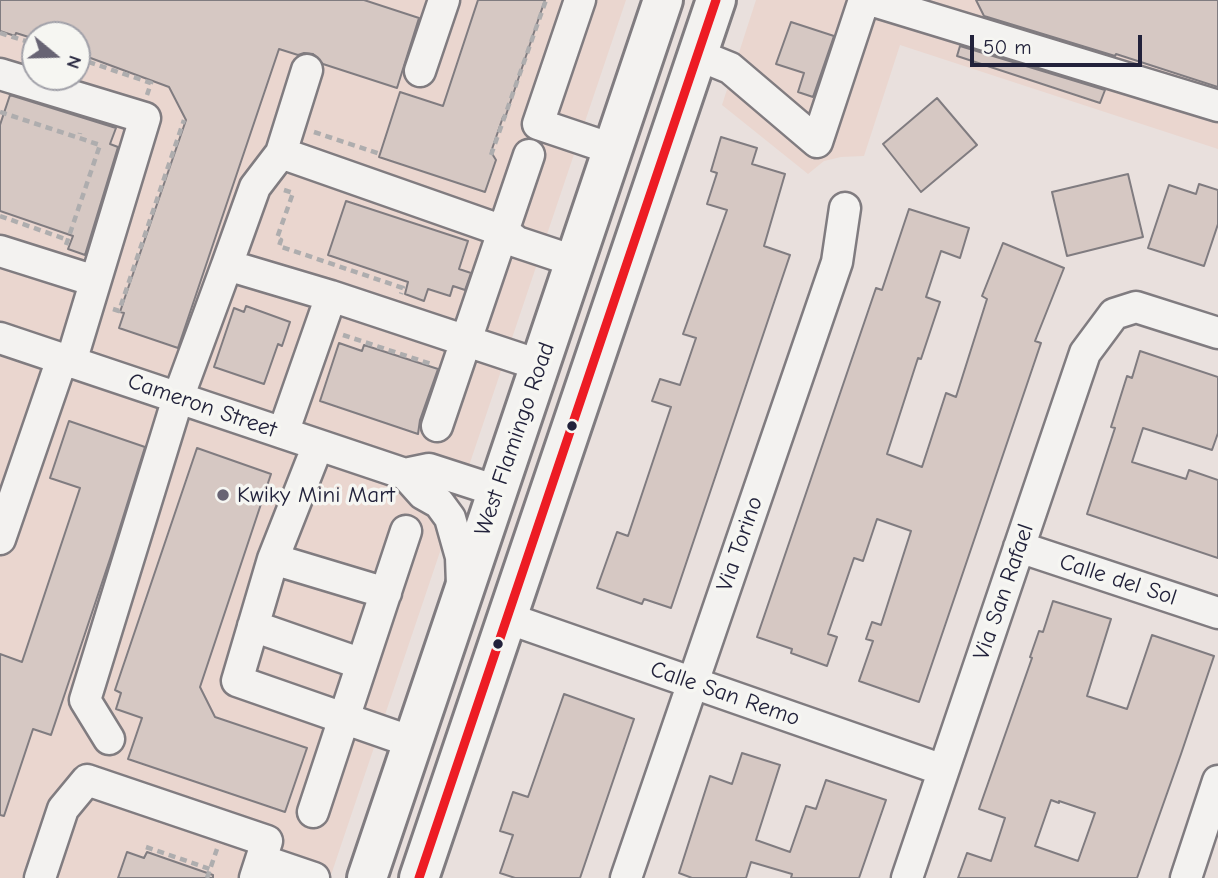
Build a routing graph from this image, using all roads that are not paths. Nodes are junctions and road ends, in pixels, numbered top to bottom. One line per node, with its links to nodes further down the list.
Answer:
1 (444, 0): 9 (street)
2 (580, 0): 15 (street)
3 (663, 0): 15 (main road, West Flamingo Road)
4 (688, 0): 11 (main road)
5 (716, 0): 7 (main road)
6 (867, 0): 7 (street); 12 (street)
7 (698, 55): 11 (main road)
8 (307, 69): 13 (street)
9 (420, 71)
10 (0, 74): 21 (street)
11 (685, 92): 28 (main road)
12 (1218, 106)
13 (281, 153): 17 (street); 20 (street)
14 (528, 155): 17 (street)
15 (608, 160): 19 (main road, West Flamingo Road); 28 (main road)
16 (845, 208): 45 (street, Via Torino)
17 (503, 231): 19 (street); 25 (street)
18 (0, 251): 21 (street)
19 (575, 261): 27 (main road, West Flamingo Road)
20 (227, 265): 22 (street); 29 (street)
21 (92, 291): 26 (street)
22 (331, 296): 25 (street); 31 (street)
23 (1218, 333): 37 (street, Via San Rafael)
24 (0, 338): 26 (street, Cameron Street)
25 (466, 340): 27 (street); 30 (street)
26 (66, 360): 29 (street, Cameron Street); 36 (street)
27 (540, 365): 34 (main road, West Flamingo Road)
28 (586, 385): 42 (main road)
29 (178, 398): 31 (street, Cameron Street); 47 (street)
30 (437, 426)
31 (283, 433): 32 (street, Cameron Street)
32 (318, 445): 33 (street, Cameron Street); 38 (street)
33 (405, 474): 34 (street, Cameron Street); 40 (street, Cameron Street)
34 (497, 491): 40 (main road, West Flamingo Road); 42 (main road)
35 (406, 531): 39 (street)
36 (0, 539)
37 (1019, 547): 41 (street, Calle del Sol); 49 (street, Via San Rafael)
38 (273, 559): 39 (street); 43 (street)
39 (386, 593): 44 (street)
40 (461, 599): 48 (main road, West Flamingo Road)
41 (1218, 613)
42 (507, 618): 45 (street, Calle San Remo); 56 (main road)
43 (253, 626): 44 (street); 46 (street)
44 (362, 664): 46 (street)
45 (692, 682): 49 (street, Calle San Remo); 57 (street, Via Torino)
46 (345, 719): 48 (street); 51 (street)
47 (109, 739)
48 (412, 742): 55 (main road, West Flamingo Road)
49 (943, 770): 58 (street, Via San Rafael)
50 (1218, 781): 59 (street)
51 (313, 812)
52 (258, 869): 53 (street); 54 (street)
53 (40, 878)
54 (314, 878)
55 (367, 878)
56 (419, 878)
57 (626, 878)
58 (907, 878)
59 (1185, 878)

